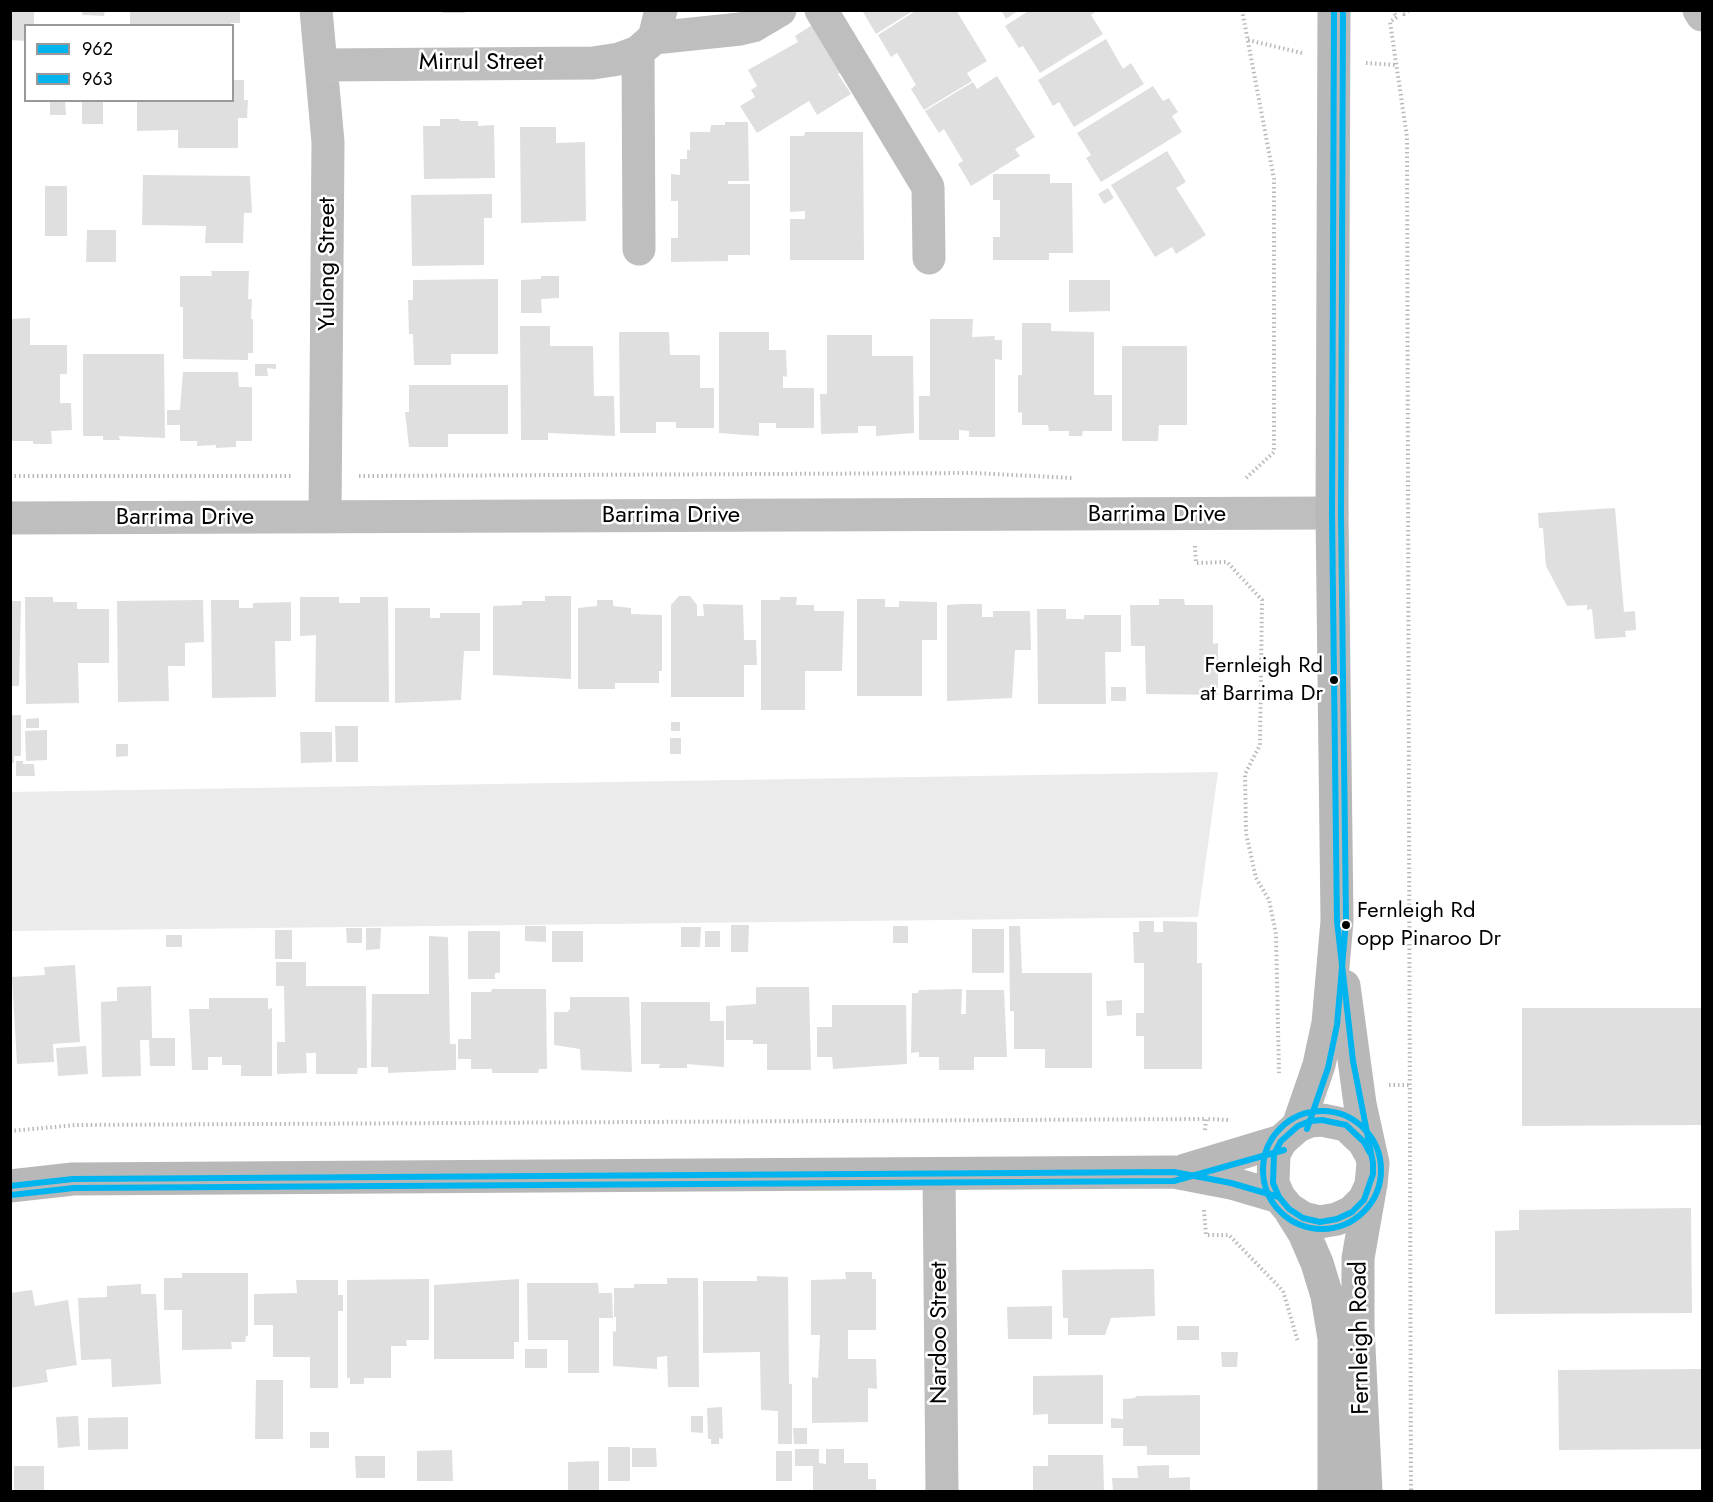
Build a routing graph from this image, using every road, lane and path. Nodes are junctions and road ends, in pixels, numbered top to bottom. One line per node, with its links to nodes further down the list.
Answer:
1 (316, 10): 14 (street, Yulong Street)
2 (780, 10): 11 (street, Mirrul Street)
3 (822, 10): 16 (street)
4 (1242, 10): 12 (path)
5 (1334, 10): 13 (street, Fernleigh Road)
6 (1392, 10): 40 (path)
7 (1401, 10): 8 (path)
8 (1409, 10)
9 (1700, 10): 10 (street)
10 (1702, 15)
11 (651, 33): 14 (street, Mirrul Street); 15 (street)
12 (1248, 40): 13 (path); 20 (path)
13 (1333, 60): 21 (street, Fernleigh Road)
14 (323, 65): 18 (street, Yulong Street)
15 (639, 249)
16 (929, 258)
17 (10, 476): 18 (path)
18 (325, 476): 19 (path); 23 (street, Yulong Street)
19 (1078, 478)
20 (1240, 484)
21 (1332, 513): 22 (street, Barrima Drive); 25 (street, Fernleigh Road)
22 (1192, 515): 23 (street, Barrima Drive); 26 (path)
23 (325, 517): 24 (street, Barrima Drive)
24 (10, 518)
25 (1337, 921): 30 (street, Fernleigh Road); 31 (street, Fernleigh Road)
26 (1280, 1075)
27 (1206, 1119): 28 (path); 29 (path); 32 (path)
28 (1239, 1120)
29 (10, 1131)
30 (1290, 1133): 31 (street); 32 (street); 35 (street)
31 (1371, 1169): 35 (street); 39 (street, Fernleigh Road)
32 (1194, 1171): 33 (street); 35 (street); 36 (path)
33 (939, 1175): 34 (street); 37 (street, Nardoo Street)
34 (10, 1186)
35 (1284, 1203): 38 (street, Fernleigh Road)
36 (1283, 1291)
37 (942, 1491)
38 (1334, 1491)
39 (1366, 1491)
40 (1411, 1491)

